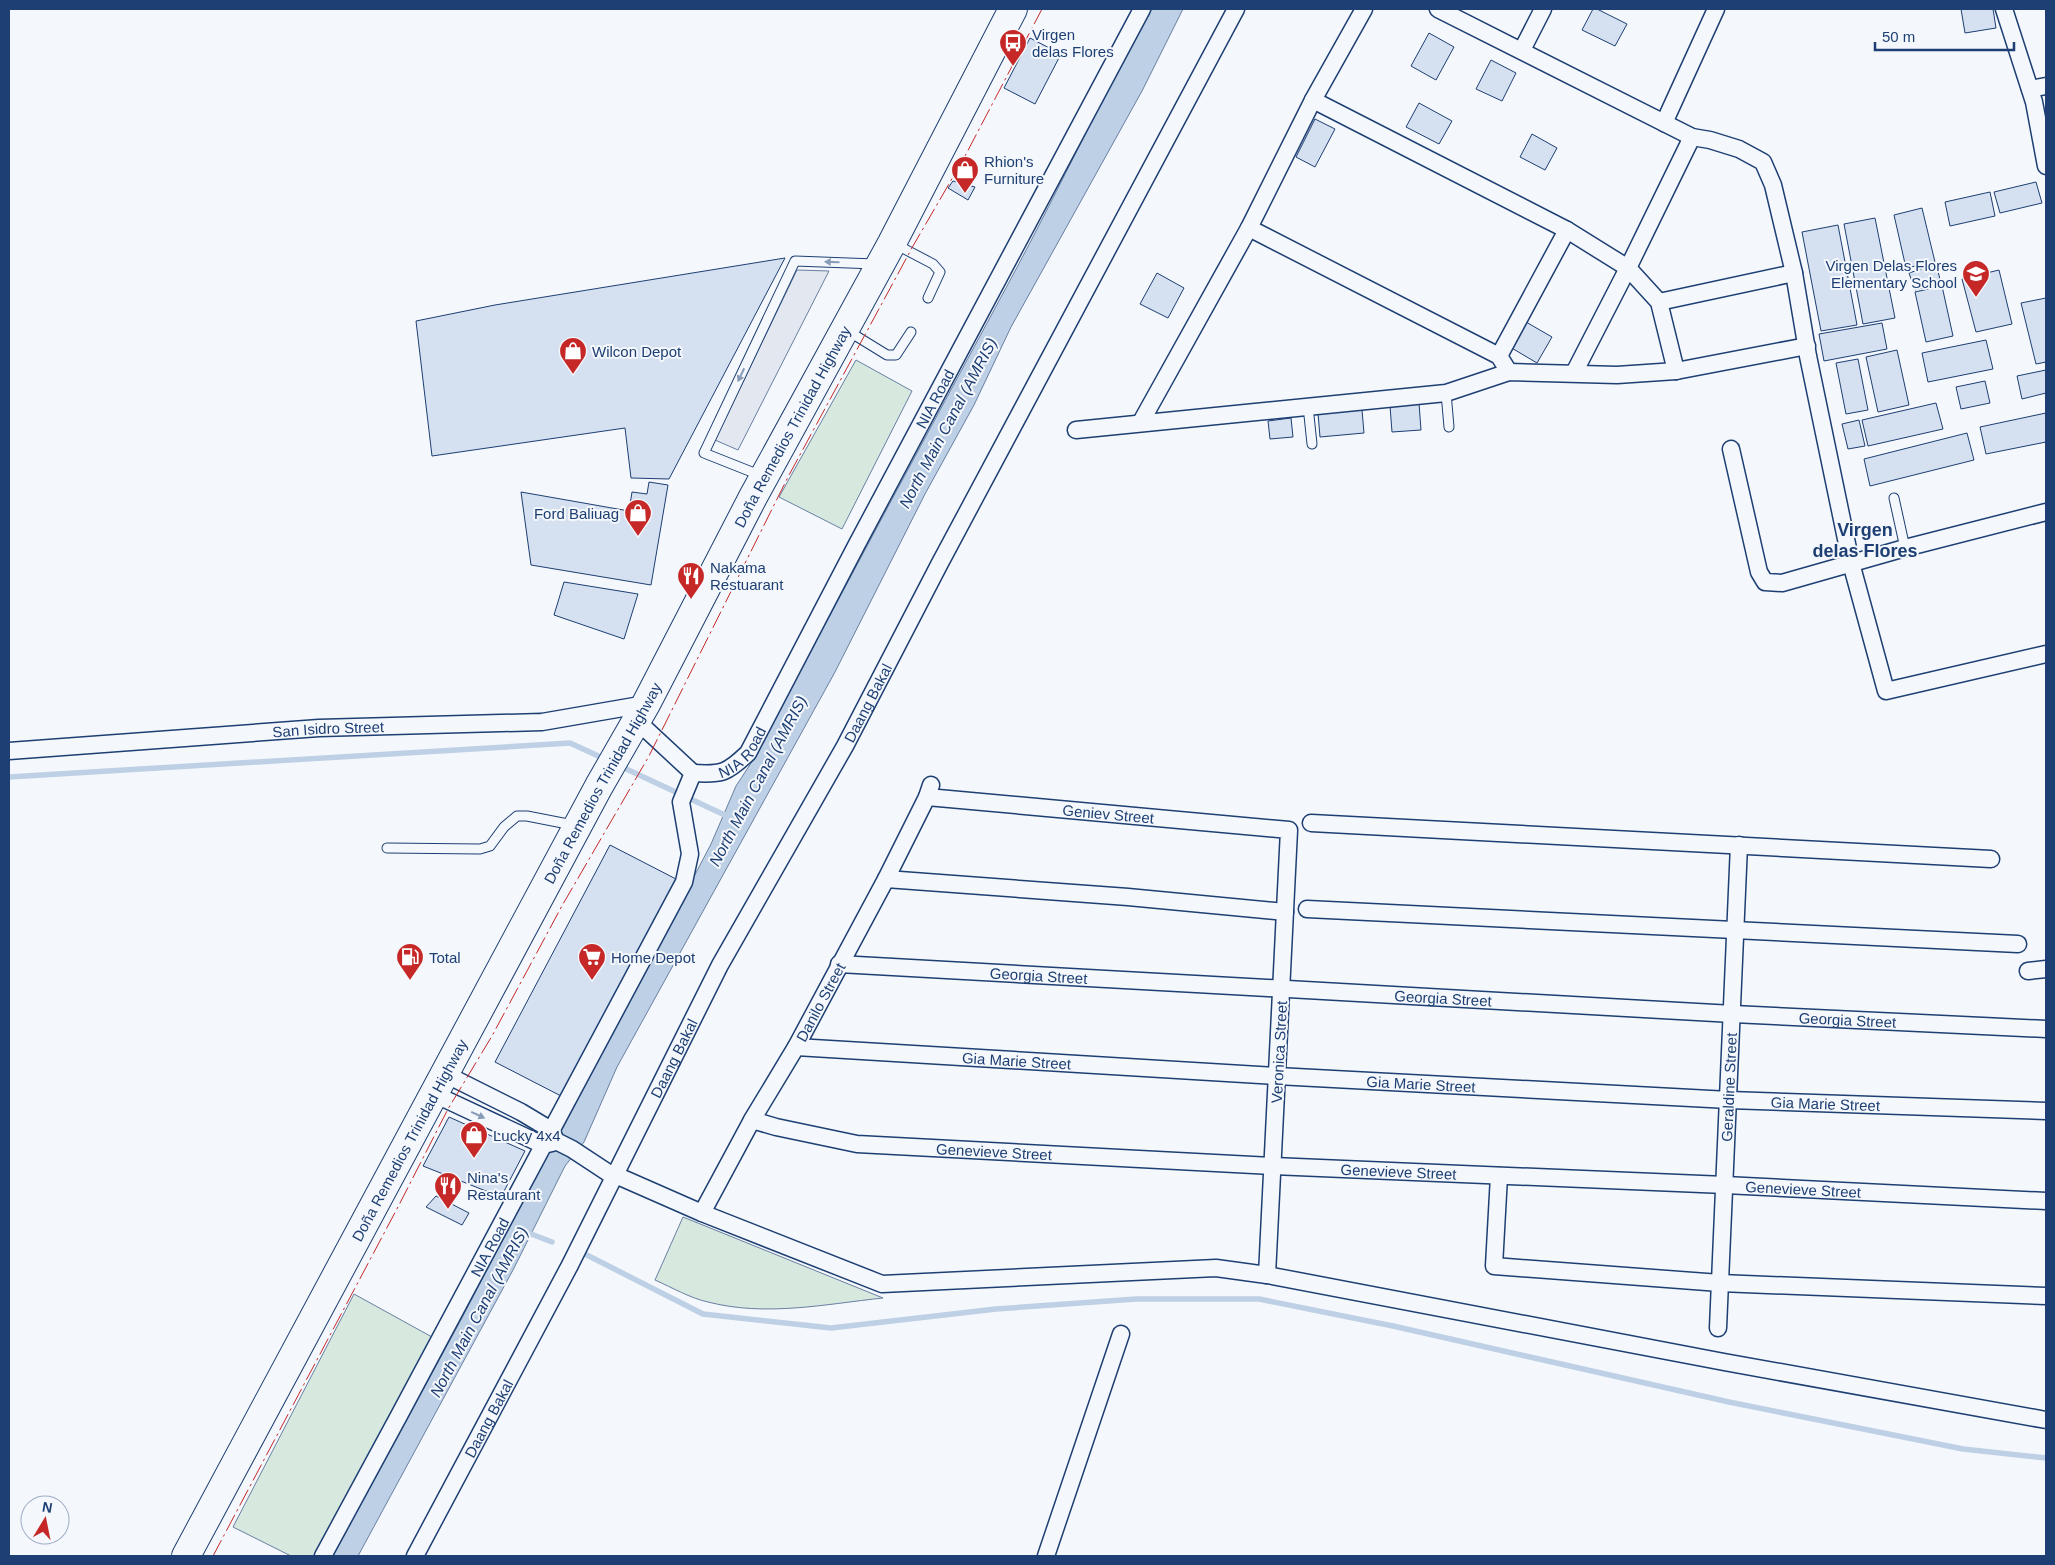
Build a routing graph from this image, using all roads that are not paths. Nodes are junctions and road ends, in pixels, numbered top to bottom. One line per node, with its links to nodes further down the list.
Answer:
1 (1012, 9): 19 (highway, Doña Remedios Trinidad Highway)
2 (1142, 9): 46 (street, NIA Road)
3 (1236, 9): 73 (street, Daang Bakal)
4 (1364, 9): 13 (street)
5 (1438, 9): 9 (street)
6 (1543, 9): 10 (street)
7 (1716, 9): 14 (street)
8 (2004, 9): 12 (street)
9 (1456, 13): 10 (street)
10 (1522, 50): 14 (street)
11 (2046, 86): 12 (street)
12 (2030, 89): 16 (street)
13 (1313, 100): 17 (street); 18 (street)
14 (1664, 123): 15 (street)
15 (1692, 138): 20 (street); 21 (street)
16 (2046, 166)
17 (1249, 228): 27 (street); 33 (street)
18 (1567, 230): 20 (street); 27 (street)
19 (886, 254): 22 (lane); 24 (highway, Doña Remedios Trinidad Highway); 38 (lane, one-way to 38)
20 (1628, 268): 23 (street); 30 (street)
21 (1794, 273): 23 (street); 26 (street)
22 (928, 298)
23 (1659, 302): 28 (street)
24 (845, 330): 25 (lane); 38 (highway, Doña Remedios Trinidad Highway)
25 (911, 332)
26 (1807, 346): 28 (street); 42 (street)
27 (1499, 356): 29 (street)
28 (1676, 370): 30 (street)
29 (1509, 372): 30 (street); 31 (street)
30 (1574, 373)
31 (1446, 393): 32 (street); 34 (lane)
32 (1308, 406): 33 (street); 36 (lane)
33 (1141, 422): 35 (street)
34 (1449, 427)
35 (1076, 430)
36 (1312, 444)
37 (1732, 449): 42 (street)
38 (764, 476): 44 (highway, Doña Remedios Trinidad Highway)
39 (1894, 498): 41 (lane)
40 (2046, 512): 41 (street)
41 (1905, 548): 42 (street)
42 (1851, 563): 43 (street)
43 (2046, 654)
44 (636, 720): 45 (street, San Isidro Street); 46 (street); 49 (highway, Doña Remedios Trinidad Highway)
45 (9, 751)
46 (693, 773): 71 (street, NIA Road)
47 (929, 791): 50 (street, Geniev Street); 54 (street, Danilo Street)
48 (1311, 823): 51 (street)
49 (578, 826): 52 (lane); 67 (highway, Doña Remedios Trinidad Highway)
50 (1289, 830): 56 (street, Veronica Street)
51 (1739, 845): 53 (street); 57 (street, Geraldine Street)
52 (386, 848)
53 (1991, 858)
54 (886, 880): 56 (street); 59 (street, Danilo Street)
55 (1307, 909): 57 (street)
56 (1285, 912): 62 (street, Veronica Street)
57 (1736, 930): 58 (street); 63 (street, Geraldine Street)
58 (2018, 944)
59 (839, 964): 62 (street, Georgia Street); 65 (street, Danilo Street)
60 (2046, 969): 61 (street)
61 (2028, 971)
62 (1282, 990): 63 (street, Georgia Street); 66 (street, Veronica Street)
63 (1733, 1014): 64 (street, Georgia Street); 68 (street, Geraldine Street)
64 (2046, 1029)
65 (796, 1047): 66 (street, Gia Marie Street); 70 (street, Danilo Street)
66 (1278, 1076): 68 (street, Gia Marie Street); 72 (street, Veronica Street)
67 (439, 1084): 71 (street, one-way to 71); 71 (street); 84 (highway, Doña Remedios Trinidad Highway)
68 (1729, 1100): 69 (street, Gia Marie Street); 75 (street, Geraldine Street)
69 (2046, 1111)
70 (752, 1120): 72 (street, Genevieve Street); 77 (street, Danilo Street)
71 (550, 1139): 73 (street); 85 (street, NIA Road)
72 (1273, 1166): 74 (street, Genevieve Street); 78 (street, Veronica Street)
73 (613, 1176): 77 (street); 86 (street, Daang Bakal)
74 (1499, 1176): 75 (street, Genevieve Street); 79 (street)
75 (1725, 1185): 76 (street, Genevieve Street); 79 (street, Geraldine Street)
76 (2046, 1201)
77 (702, 1213): 78 (street)
78 (1267, 1275): 83 (street)
79 (1720, 1283): 80 (street); 81 (street, Geraldine Street)
80 (2046, 1296)
81 (1718, 1328)
82 (1121, 1334): 87 (street)
83 (2046, 1420)
84 (186, 1556)
85 (324, 1556)
86 (415, 1556)
87 (1046, 1556)

